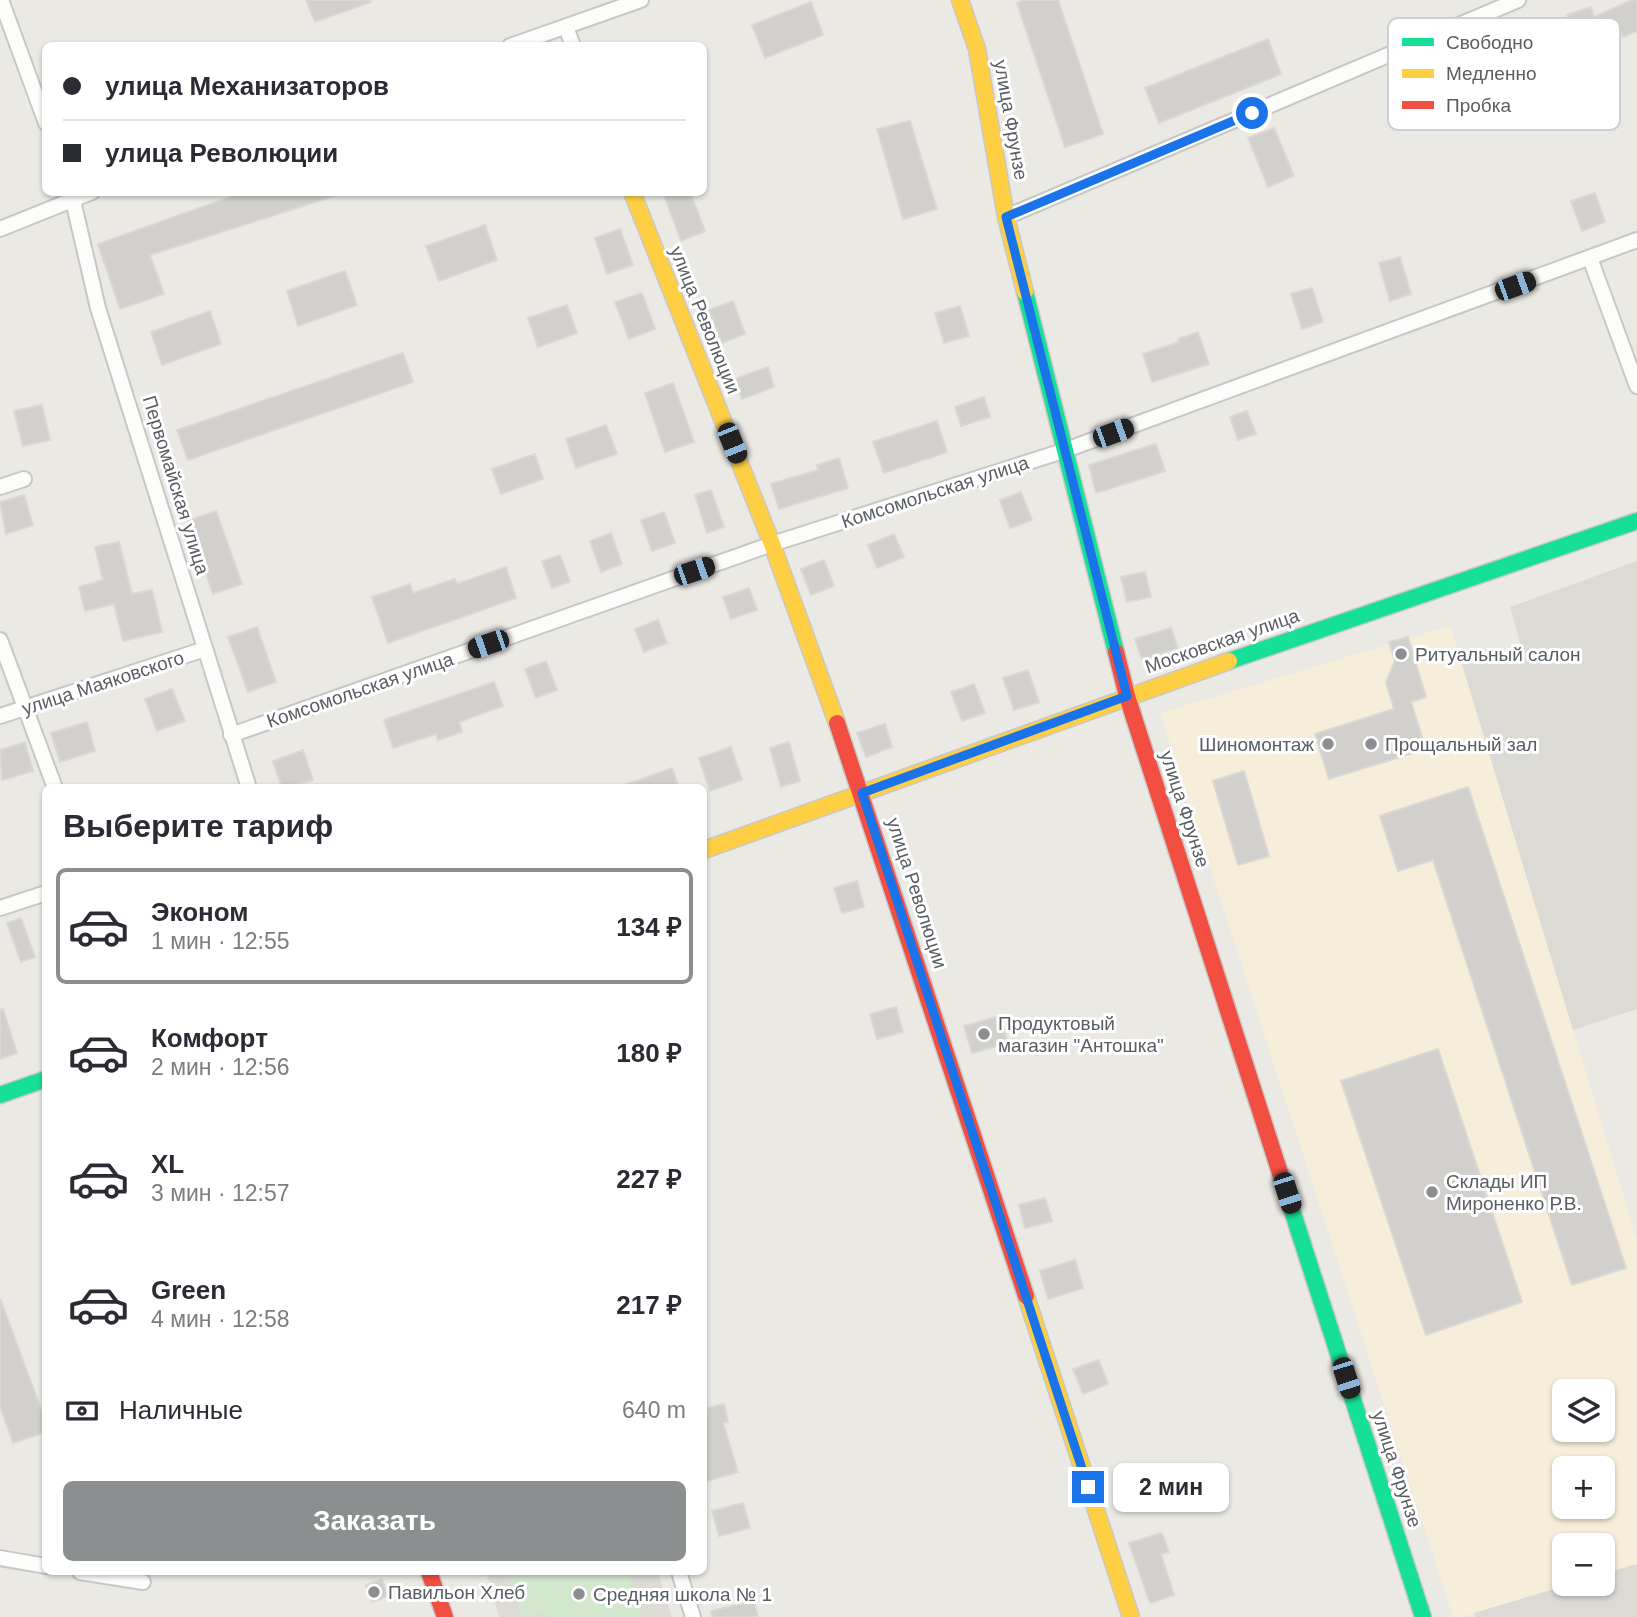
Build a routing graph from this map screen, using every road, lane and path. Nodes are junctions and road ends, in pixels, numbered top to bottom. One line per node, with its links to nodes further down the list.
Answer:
1 (1, 0): 10 (street)
2 (641, 0): 6 (street)
3 (960, 0): 13 (street, улица Фрунзе)
4 (1518, 0): 5 (street)
5 (1476, 18)
6 (566, 27): 7 (street); 8 (street)
7 (522, 42)
8 (572, 42)
9 (1388, 55): 13 (street)
10 (42, 112)
11 (72, 196): 14 (street); 24 (street, Первомайская улица)
12 (634, 196): 22 (street, улица Революции)
13 (1006, 217): 18 (street, улица Фрунзе)
14 (0, 229)
15 (1637, 240): 16 (street, Комсомольская улица)
16 (1590, 258): 17 (street); 18 (street, Комсомольская улица)
17 (1637, 386)
18 (1063, 451): 22 (street, Комсомольская улица); 25 (street, улица Фрунзе)
19 (24, 479): 20 (street)
20 (0, 487)
21 (1637, 521): 25 (street, Московская улица)
22 (772, 544): 28 (street, Комсомольская улица); 31 (street, улица Революции)
23 (0, 640): 26 (street)
24 (205, 649): 26 (street, улица Маяковского); 28 (street, Первомайская улица)
25 (1127, 696): 31 (street, Московская улица); 46 (street, улица Фрунзе)
26 (26, 708): 27 (street, улица Маяковского); 29 (street)
27 (0, 716)
28 (231, 735): 30 (street, Первомайская улица)
29 (54, 784)
30 (248, 784)
31 (862, 793): 32 (street, Московская улица); 45 (street, улица Революции)
32 (707, 849)
33 (42, 894): 34 (street)
34 (0, 908)
35 (42, 1080): 36 (street)
36 (0, 1095)
37 (0, 1558): 38 (street)
38 (42, 1565)
39 (99, 1575): 42 (street)
40 (430, 1575): 43 (street)
41 (680, 1575): 44 (street)
42 (143, 1582)
43 (445, 1617)
44 (693, 1617)
45 (1131, 1617)
46 (1423, 1617)

